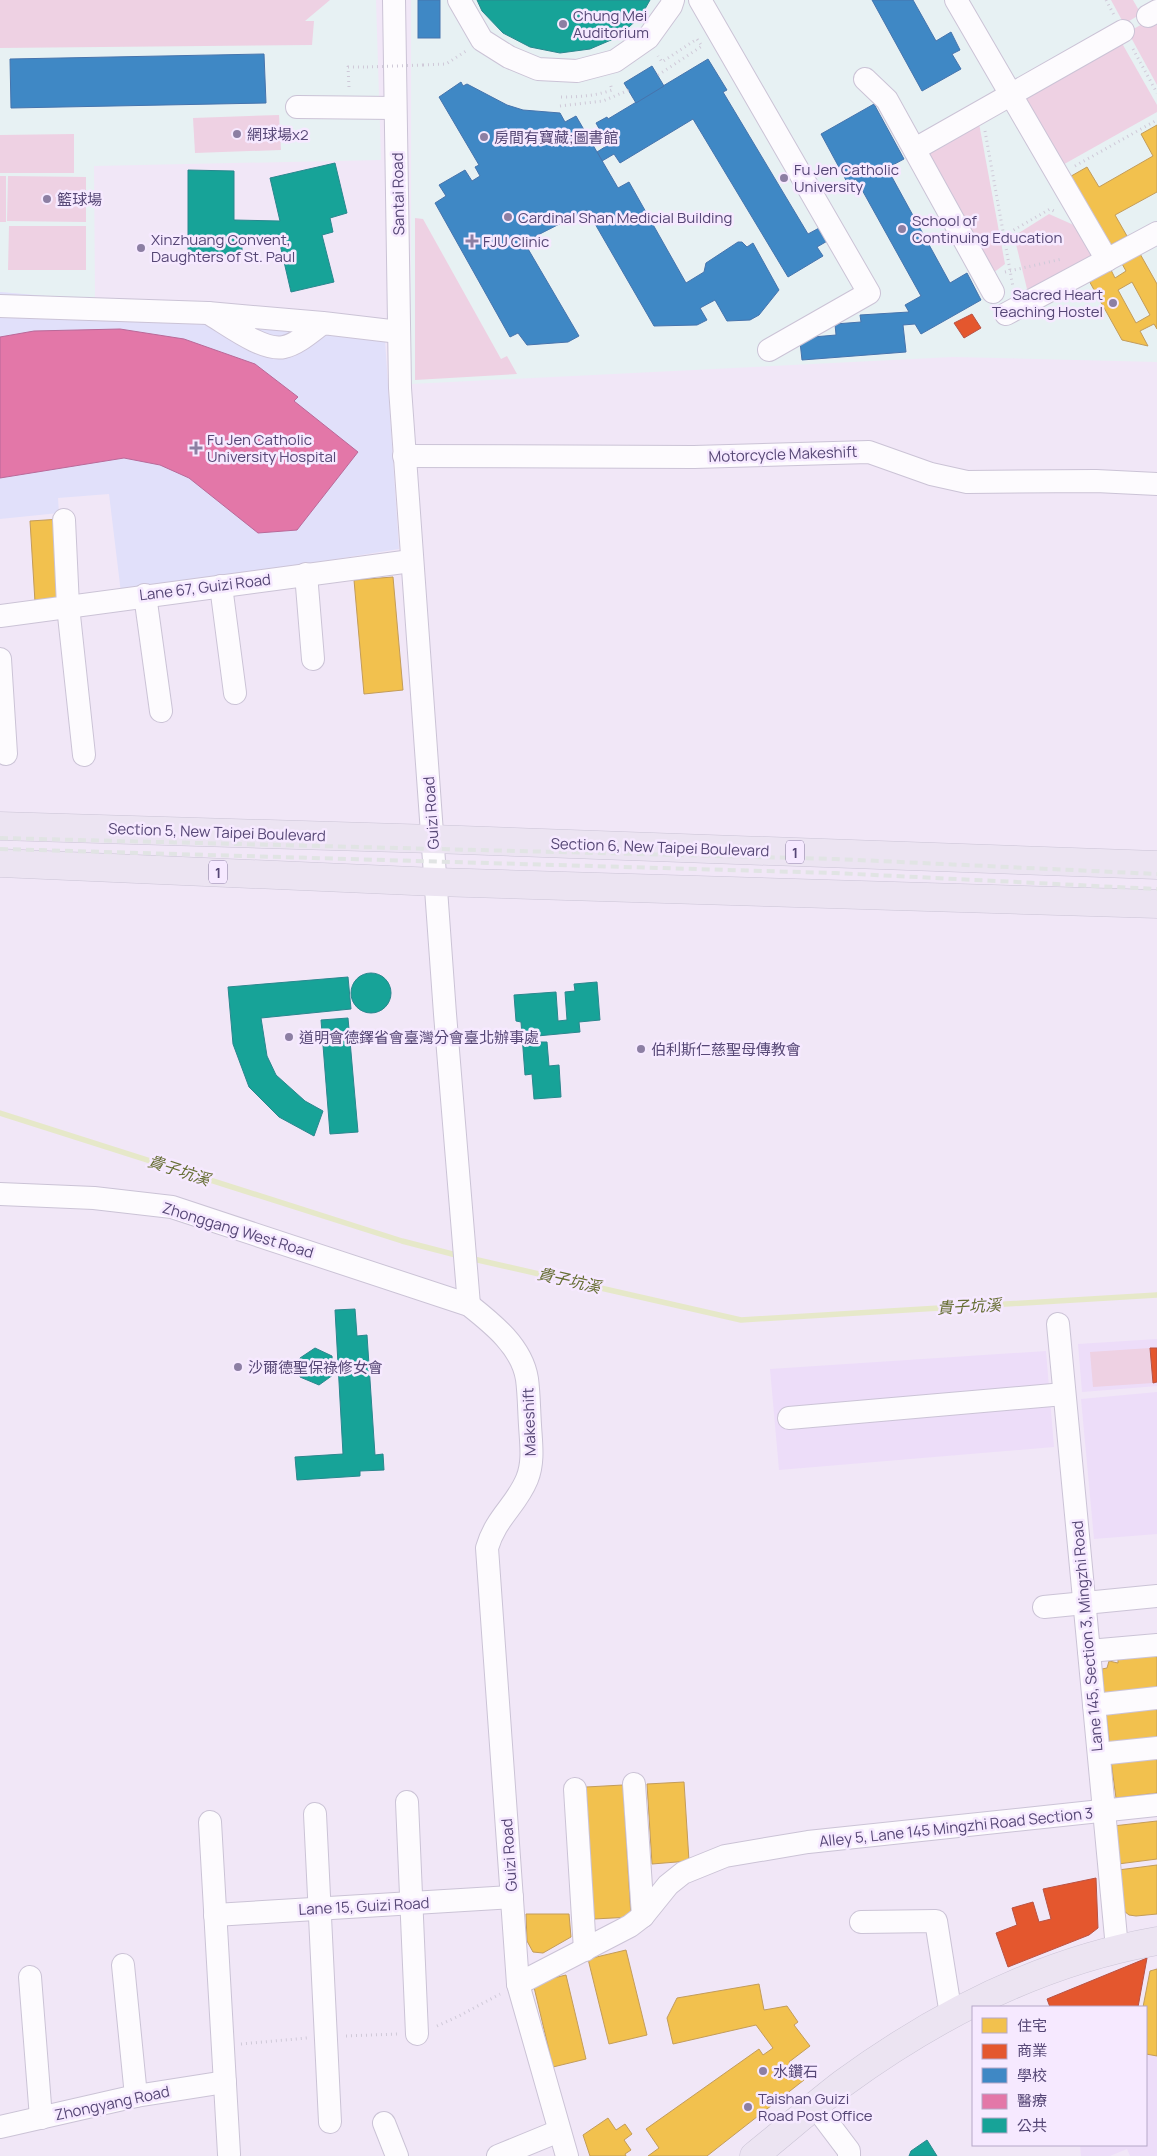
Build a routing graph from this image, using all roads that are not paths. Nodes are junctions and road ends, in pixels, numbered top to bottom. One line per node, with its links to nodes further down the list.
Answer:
1 (394, 0): 10 (street, Santai Road)
2 (459, 0): 3 (street)
3 (673, 0)
4 (700, 0): 18 (street)
5 (960, 1): 8 (street)
6 (1123, 30): 8 (street)
7 (864, 80): 11 (street)
8 (1011, 95): 11 (street); 13 (street)
9 (297, 107): 10 (street)
10 (395, 108): 17 (street, Santai Road)
11 (915, 150): 14 (street)
12 (1157, 233): 13 (street)
13 (1106, 260): 16 (street)
14 (993, 292)
15 (0, 306): 17 (street)
16 (1006, 314)
17 (400, 332): 19 (street, Santai Road)
18 (769, 350)
19 (400, 388): 20 (street, Guizi Road)
20 (404, 456): 21 (street, Motorcycle Makeshift); 23 (street, Guizi Road)
21 (1157, 484)
22 (64, 520): 27 (street)
23 (411, 561): 24 (street, Lane 67, Guizi Road); 36 (street, Guizi Road)
24 (306, 574): 25 (street, Lane 67, Guizi Road); 30 (street)
25 (221, 586): 26 (street, Lane 67, Guizi Road); 31 (street)
26 (145, 595): 27 (street, Lane 67, Guizi Road); 32 (street)
27 (68, 606): 28 (street, Lane 67, Guizi Road); 34 (street)
28 (0, 616)
29 (0, 659): 33 (street)
30 (313, 659)
31 (235, 692)
32 (161, 711)
33 (6, 754)
34 (84, 755)
35 (0, 826): 36 (main road, Section 5, New Taipei Boulevard / 1)
36 (433, 838): 38 (main road, Section 6, New Taipei Boulevard / 1); 39 (street, Guizi Road)
37 (0, 863): 39 (main road, 1)
38 (1157, 865)
39 (436, 882): 40 (main road, 1); 42 (street, Guizi Road)
40 (1157, 904)
41 (0, 1194): 42 (street, Zhonggang West Road)
42 (469, 1305): 46 (street, Makeshift)
43 (1058, 1324): 44 (street, Lane 145, Section 3, Mingzhi Road)
44 (1064, 1394): 45 (street); 48 (street, Lane 145, Section 3, Mingzhi Road)
45 (789, 1418)
46 (487, 1548): 63 (street, Guizi Road)
47 (1157, 1596): 48 (street)
48 (1084, 1604): 49 (street); 51 (street, Lane 145, Section 3, Mingzhi Road)
49 (1044, 1607)
50 (1157, 1645): 51 (street)
51 (1089, 1651): 53 (street, Lane 145, Section 3, Mingzhi Road)
52 (1157, 1698): 53 (street)
53 (1094, 1705): 55 (street, Lane 145, Section 3, Mingzhi Road)
54 (1157, 1748): 55 (street)
55 (1098, 1754): 60 (street, Lane 145, Section 3, Mingzhi Road)
56 (634, 1784): 67 (street)
57 (575, 1789): 71 (street)
58 (407, 1802): 64 (street)
59 (1157, 1805): 60 (street, Alley 5, Lane 145 Mingzhi Road Section 3)
60 (1104, 1811): 67 (street, Alley 5, Lane 145 Mingzhi Road Section 3); 70 (street, Lane 145, Section 3, Mingzhi Road)
61 (315, 1814): 65 (street)
62 (210, 1822): 66 (street)
63 (512, 1897): 64 (street, Lane 15, Guizi Road); 74 (street, Guizi Road)
64 (411, 1903): 65 (street, Lane 15, Guizi Road); 78 (street)
65 (320, 1908): 66 (street, Lane 15, Guizi Road); 83 (street)
66 (215, 1915): 79 (street)
67 (643, 1916): 71 (street, Alley 5, Lane 145 Mingzhi Road Section 3)
68 (861, 1922): 77 (street)
69 (1157, 1941): 70 (main road)
70 (1117, 1948): 75 (main road)
71 (585, 1950): 74 (street, Alley 5, Lane 145 Mingzhi Road Section 3)
72 (123, 1965): 80 (street)
73 (30, 1977): 82 (street)
74 (518, 1984): 86 (street, Guizi Road)
75 (989, 2002)
76 (972, 2008): 77 (main road)
77 (952, 2015): 81 (main road)
78 (417, 2034)
79 (225, 2082): 80 (street, Zhongyang Road); 87 (street)
80 (136, 2096): 82 (street, Zhongyang Road)
81 (815, 2106): 91 (main road); 92 (street)
82 (41, 2118): 85 (street, Zhongyang Road)
83 (330, 2122)
84 (384, 2123): 88 (street)
85 (0, 2127)
86 (559, 2131): 89 (street); 90 (street, Guizi Road)
87 (229, 2154)
88 (397, 2156)
89 (498, 2156)
90 (567, 2156)
91 (754, 2156)
92 (849, 2156)

